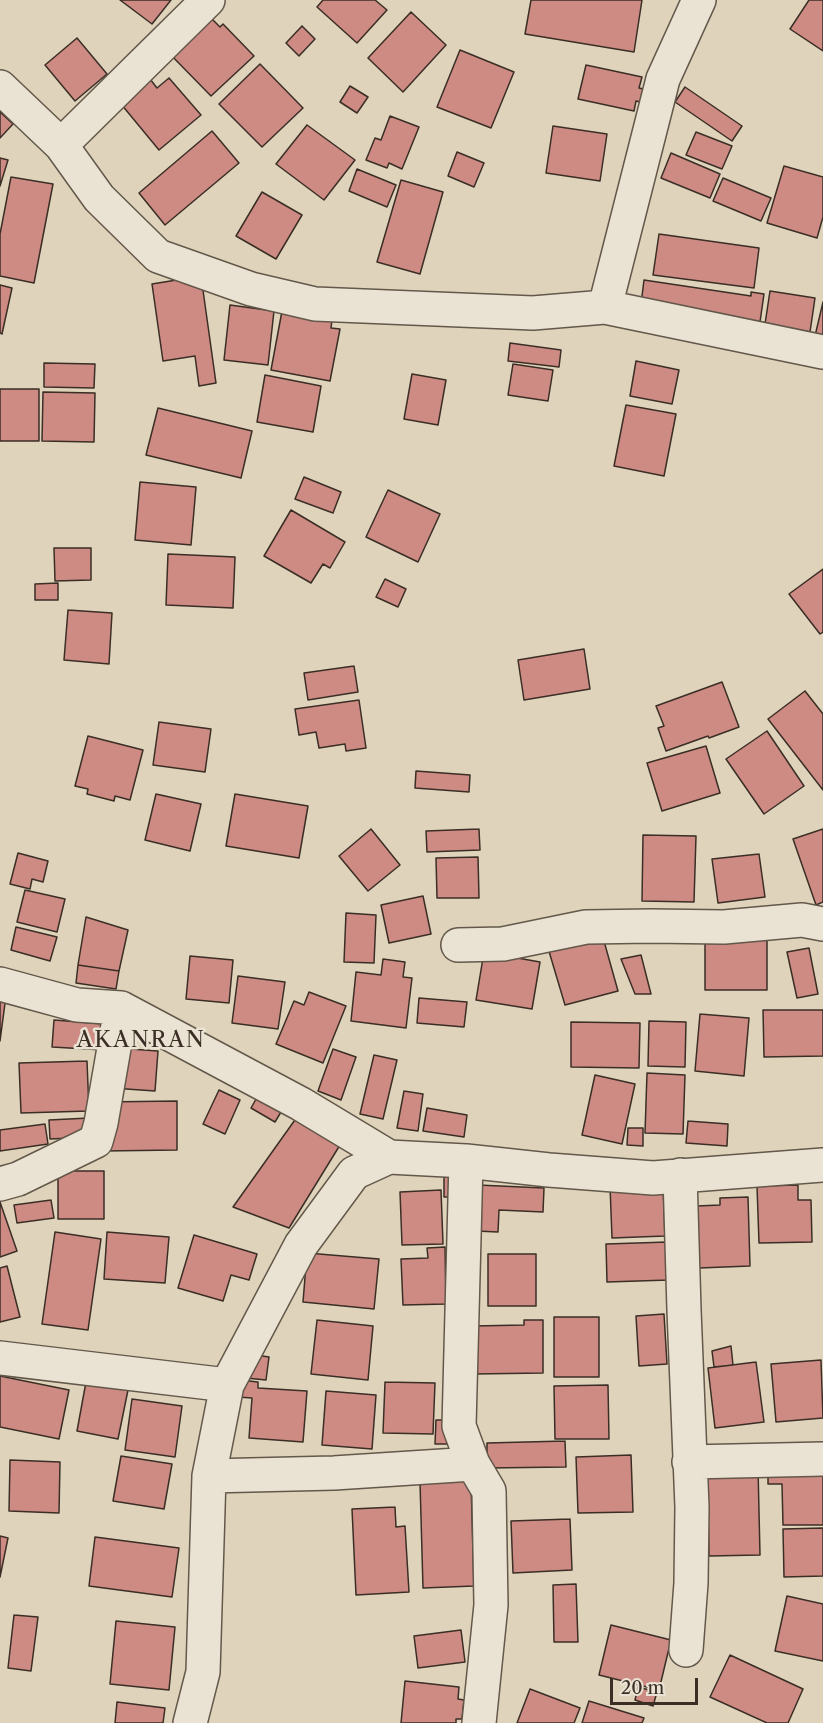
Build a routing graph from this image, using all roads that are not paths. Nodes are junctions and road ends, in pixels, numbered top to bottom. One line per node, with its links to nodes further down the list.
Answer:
1 (208, 0): 4 (street)
2 (699, 0): 5 (street)
3 (0, 87): 4 (street)
4 (61, 144): 5 (street)
5 (605, 307): 6 (street)
6 (823, 352)
7 (823, 924): 8 (street)
8 (458, 945)
9 (0, 984): 10 (street)
10 (121, 1008): 11 (street); 15 (street)
11 (389, 1157): 12 (street); 17 (street)
12 (466, 1161): 14 (street); 20 (street)
13 (823, 1165): 14 (street)
14 (680, 1175): 19 (street)
15 (0, 1184)
16 (0, 1358): 17 (street)
17 (227, 1385): 21 (street)
18 (823, 1459): 19 (street)
19 (689, 1462): 22 (street)
20 (473, 1464): 21 (street); 24 (street)
21 (209, 1476): 23 (street)
22 (686, 1650)
23 (190, 1723)
24 (479, 1723)

